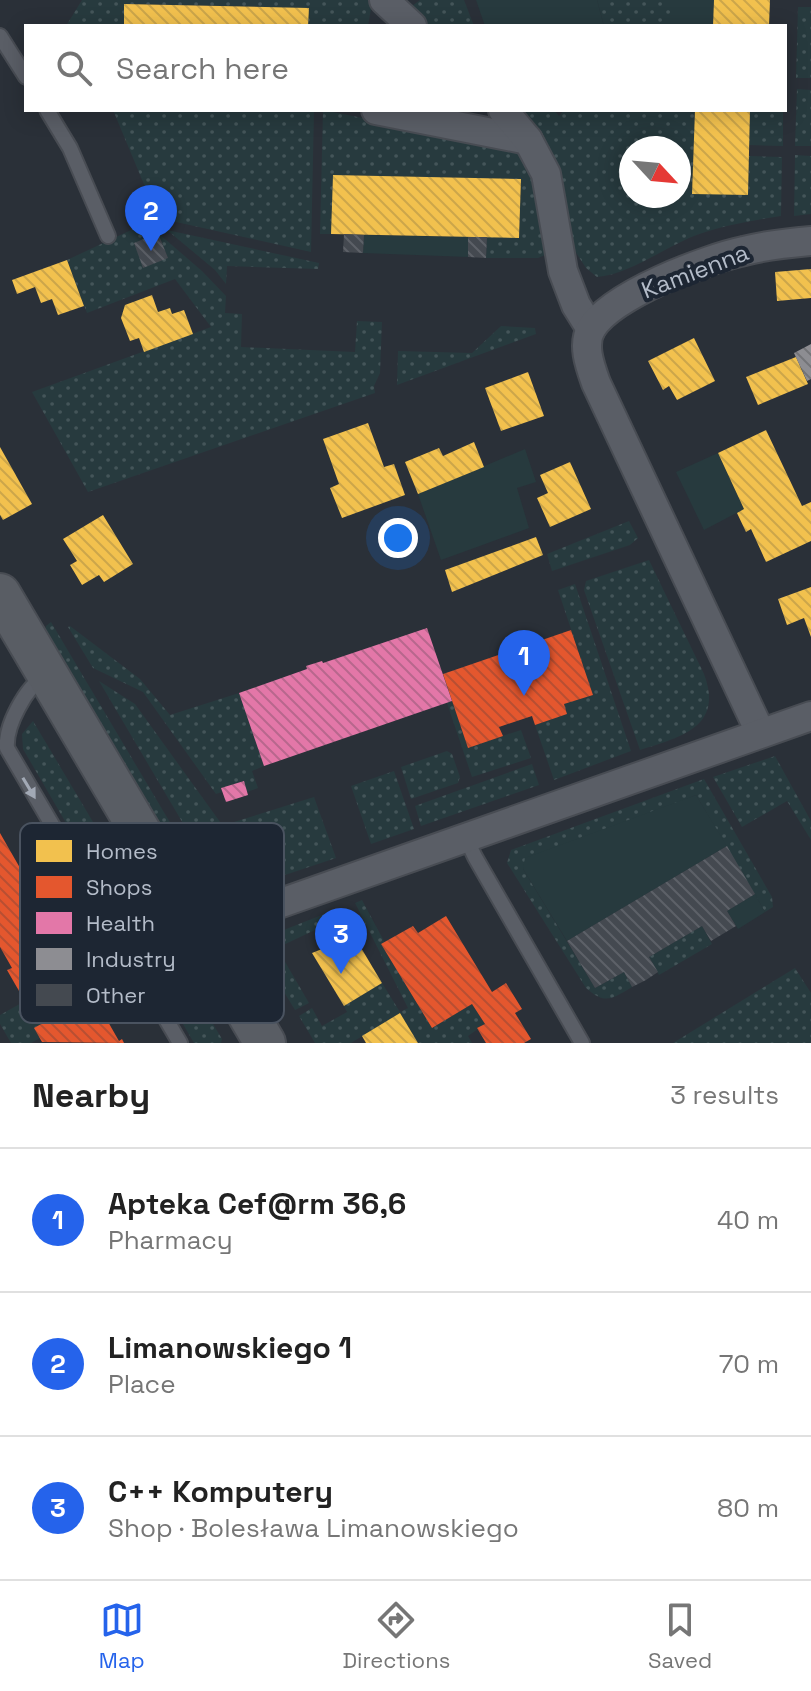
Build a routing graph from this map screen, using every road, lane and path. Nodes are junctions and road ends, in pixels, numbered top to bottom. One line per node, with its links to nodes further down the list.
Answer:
1 (0, 36): 2 (lane)
2 (24, 74)
3 (48, 112): 7 (lane)
4 (386, 112): 6 (street)
5 (505, 112): 6 (street)
6 (528, 140): 9 (street)
7 (108, 236)
8 (811, 241): 9 (street, Kamienna)
9 (591, 329): 13 (street)
10 (0, 594): 11 (street)
11 (48, 674): 14 (lane, one-way to 14); 15 (street)
12 (811, 716): 13 (street)
13 (760, 732): 16 (street)
14 (51, 823)
15 (135, 823)
16 (465, 836): 17 (street); 22 (lane)
17 (284, 901)
18 (168, 1023): 20 (lane, one-way to 20)
19 (253, 1023): 21 (street)
20 (180, 1043)
21 (265, 1043)
22 (582, 1043)

